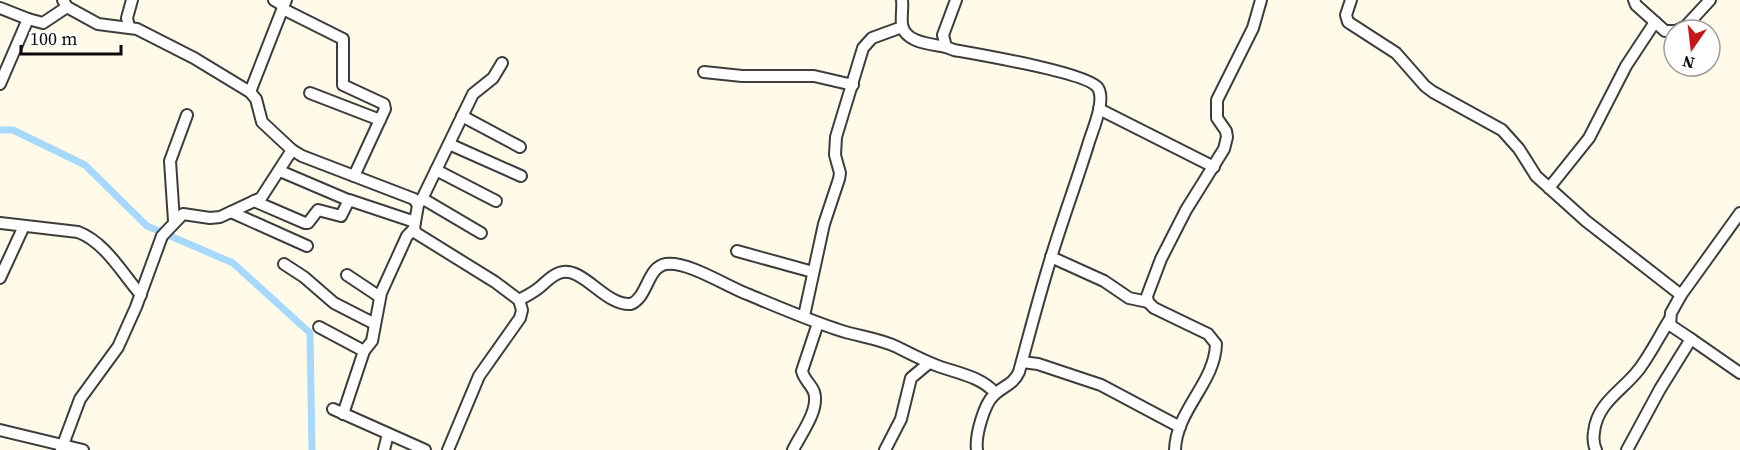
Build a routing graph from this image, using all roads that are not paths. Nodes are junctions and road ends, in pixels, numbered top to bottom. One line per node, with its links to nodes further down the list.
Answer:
1 (132, 0): 15 (street)
2 (274, 0): 10 (street)
3 (902, 0): 16 (street)
4 (956, 0): 18 (street)
5 (1261, 0): 32 (street)
6 (1351, 0): 37 (street)
7 (1634, 0): 14 (street)
8 (1710, 0): 12 (street)
9 (65, 4): 13 (street); 15 (street)
10 (284, 5): 23 (street); 28 (street)
11 (0, 8): 13 (street)
12 (1693, 18)
13 (28, 19): 21 (street)
14 (1655, 22): 17 (street); 37 (street)
15 (129, 27): 23 (street)
16 (902, 27): 18 (street); 22 (street)
17 (1662, 28)
18 (946, 47): 25 (street)
19 (502, 63): 27 (street)
20 (704, 72): 22 (street)
21 (0, 84)
22 (853, 85): 53 (street)
23 (250, 92): 31 (street)
24 (310, 93): 28 (street)
25 (1099, 109): 32 (street); 51 (street)
26 (187, 115): 47 (street)
27 (462, 116): 29 (street); 30 (street)
28 (380, 120): 35 (street)
29 (448, 144): 33 (street); 36 (street)
30 (520, 147)
31 (292, 150): 34 (street); 35 (street)
32 (1214, 167): 60 (street)
33 (436, 170): 40 (street); 41 (street)
34 (280, 171): 38 (street); 39 (street)
35 (354, 176): 40 (street)
36 (521, 176)
37 (1549, 188): 57 (street)
38 (348, 200): 39 (street); 45 (street)
39 (254, 201): 42 (street)
40 (420, 201): 45 (street); 48 (street)
41 (496, 201)
42 (231, 212): 47 (street); 49 (street)
43 (1740, 213): 57 (street)
44 (0, 224): 46 (street)
45 (414, 225): 58 (street); 59 (street)
46 (24, 226): 55 (street); 56 (street)
47 (168, 228): 56 (street)
48 (481, 233)
49 (307, 246)
50 (737, 251): 53 (street)
51 (1051, 257): 60 (street); 68 (street)
52 (284, 264): 64 (street)
53 (813, 272): 61 (street)
54 (347, 275): 58 (street)
55 (0, 278)
56 (141, 295): 77 (street)
57 (1681, 295): 62 (street)
58 (380, 297): 64 (street)
59 (519, 300): 61 (street); 81 (street)
60 (1148, 302): 74 (street)
61 (804, 316): 63 (street)
62 (1670, 319): 66 (street); 86 (street)
63 (818, 323): 69 (street); 82 (street)
64 (375, 324): 67 (street)
65 (319, 327): 67 (street)
66 (1691, 339): 70 (street); 87 (street)
67 (364, 351): 73 (street)
68 (1022, 362): 71 (street); 74 (street)
69 (929, 363): 71 (street); 83 (street)
70 (1740, 373)
71 (995, 393): 84 (street)
72 (333, 409): 73 (street)
73 (343, 414): 76 (street)
74 (1180, 427): 85 (street)
75 (0, 430): 77 (street)
76 (388, 434): 79 (street); 80 (street)
77 (62, 448): 78 (street)
78 (82, 450)
79 (384, 450)
80 (425, 450)
81 (448, 450)
82 (793, 450)
83 (885, 450)
84 (977, 450)
85 (1175, 450)
86 (1596, 450)
87 (1627, 450)

